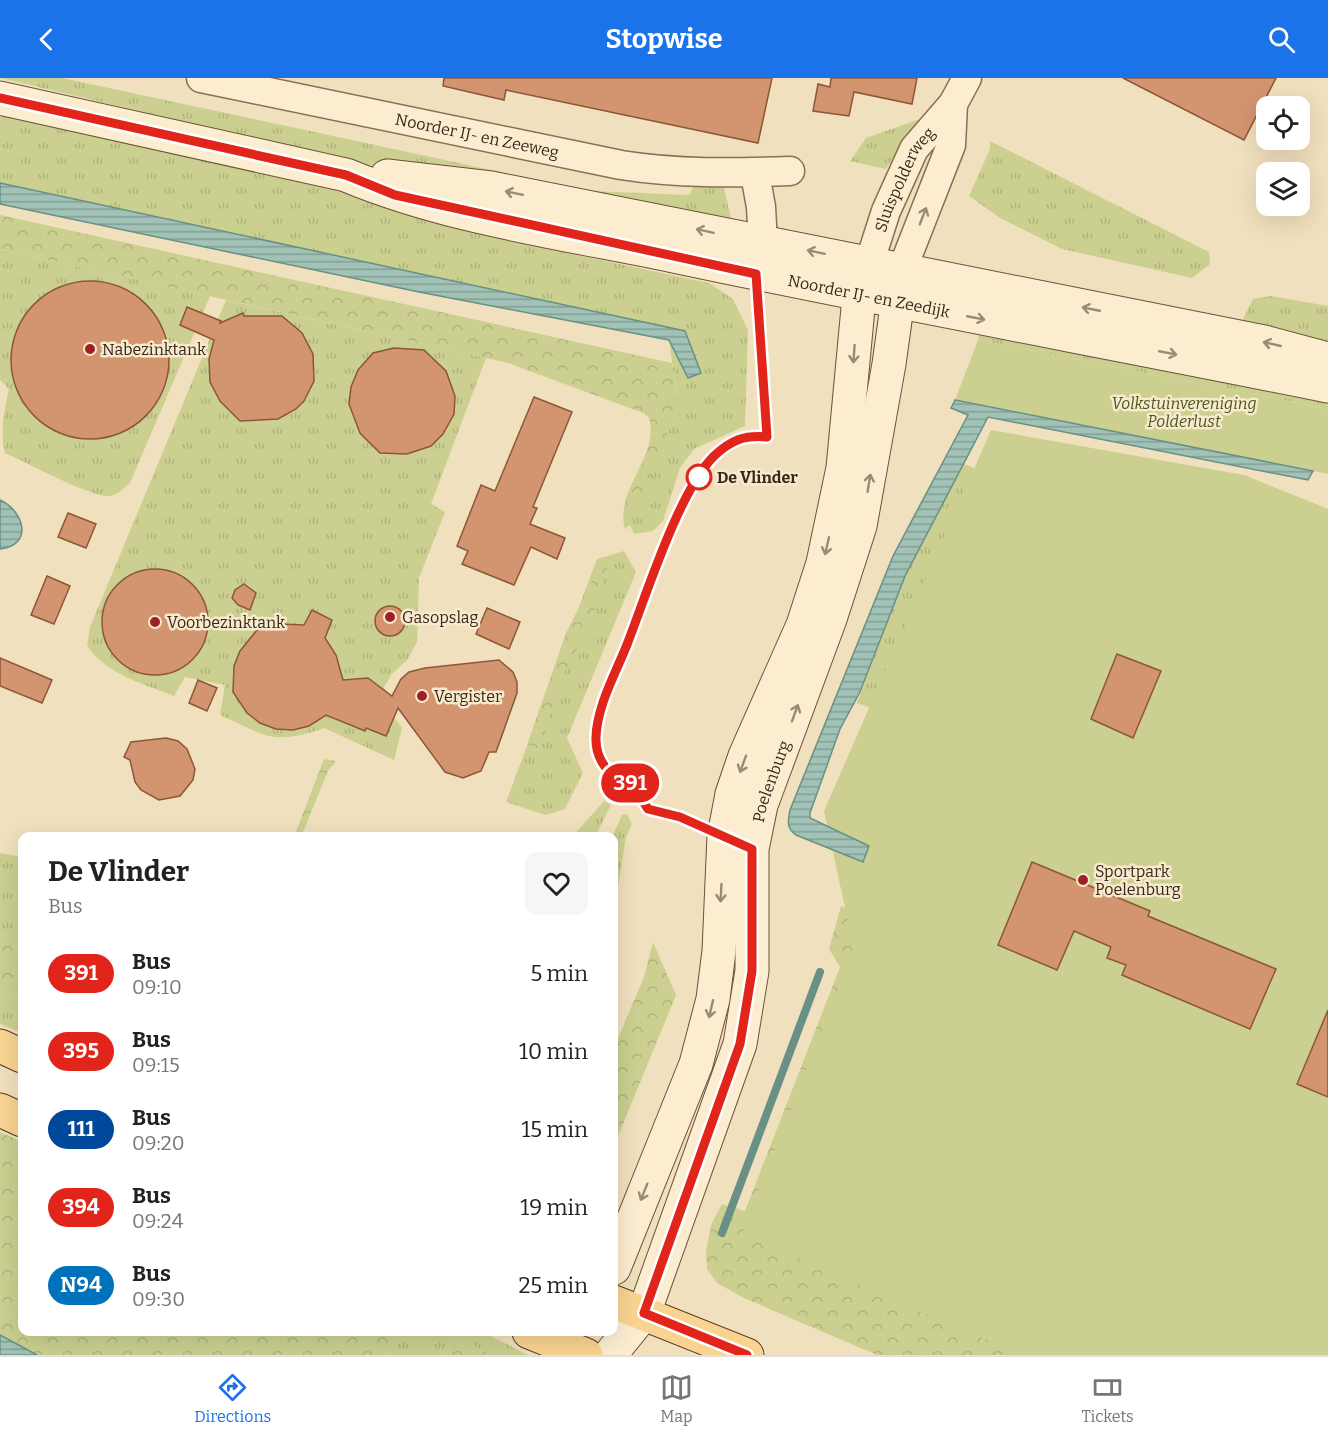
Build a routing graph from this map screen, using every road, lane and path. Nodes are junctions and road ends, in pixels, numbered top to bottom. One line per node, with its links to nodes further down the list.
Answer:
1 (201, 78): 6 (street, Noorder IJ- en Zeeweg)
2 (967, 78): 4 (street, Sluispolderweg)
3 (0, 98): 7 (street, Noorder IJ- en Zeedijk)
4 (952, 104): 9 (street, Sluispolderweg); 10 (street, Sluispolderweg, one-way to 4)
5 (790, 171): 6 (street, Noorder IJ- en Zeeweg)
6 (755, 174): 8 (street)
7 (346, 175): 8 (street, Noorder IJ- en Zeedijk, one-way to 7); 11 (street, Noorder IJ- en Zeedijk)
8 (763, 243): 9 (street, Noorder IJ- en Zeedijk, one-way to 8)
9 (869, 264): 10 (street, Noorder IJ- en Zeedijk); 11 (street, Poelenburg)
10 (902, 270): 12 (street, Poelenburg); 13 (street, Noorder IJ- en Zeedijk, one-way to 10)
11 (862, 296): 12 (street, Noorder IJ- en Zeedijk); 19 (street, Poelenburg, one-way to 19)
12 (898, 303): 14 (street, Noorder IJ- en Zeedijk, one-way to 14); 21 (street, Poelenburg, one-way to 12)
13 (1328, 359)
14 (1328, 386)
15 (0, 1046): 16 (main road)
16 (18, 1054)
17 (0, 1110): 18 (main road)
18 (18, 1118)
19 (618, 1258)
20 (618, 1303): 21 (main road)
21 (644, 1313): 26 (street, Poelenburg); 27 (main road)
22 (539, 1336): 24 (main road)
23 (603, 1336): 25 (street)
24 (586, 1355)
25 (604, 1355)
26 (610, 1355)
27 (747, 1355)

